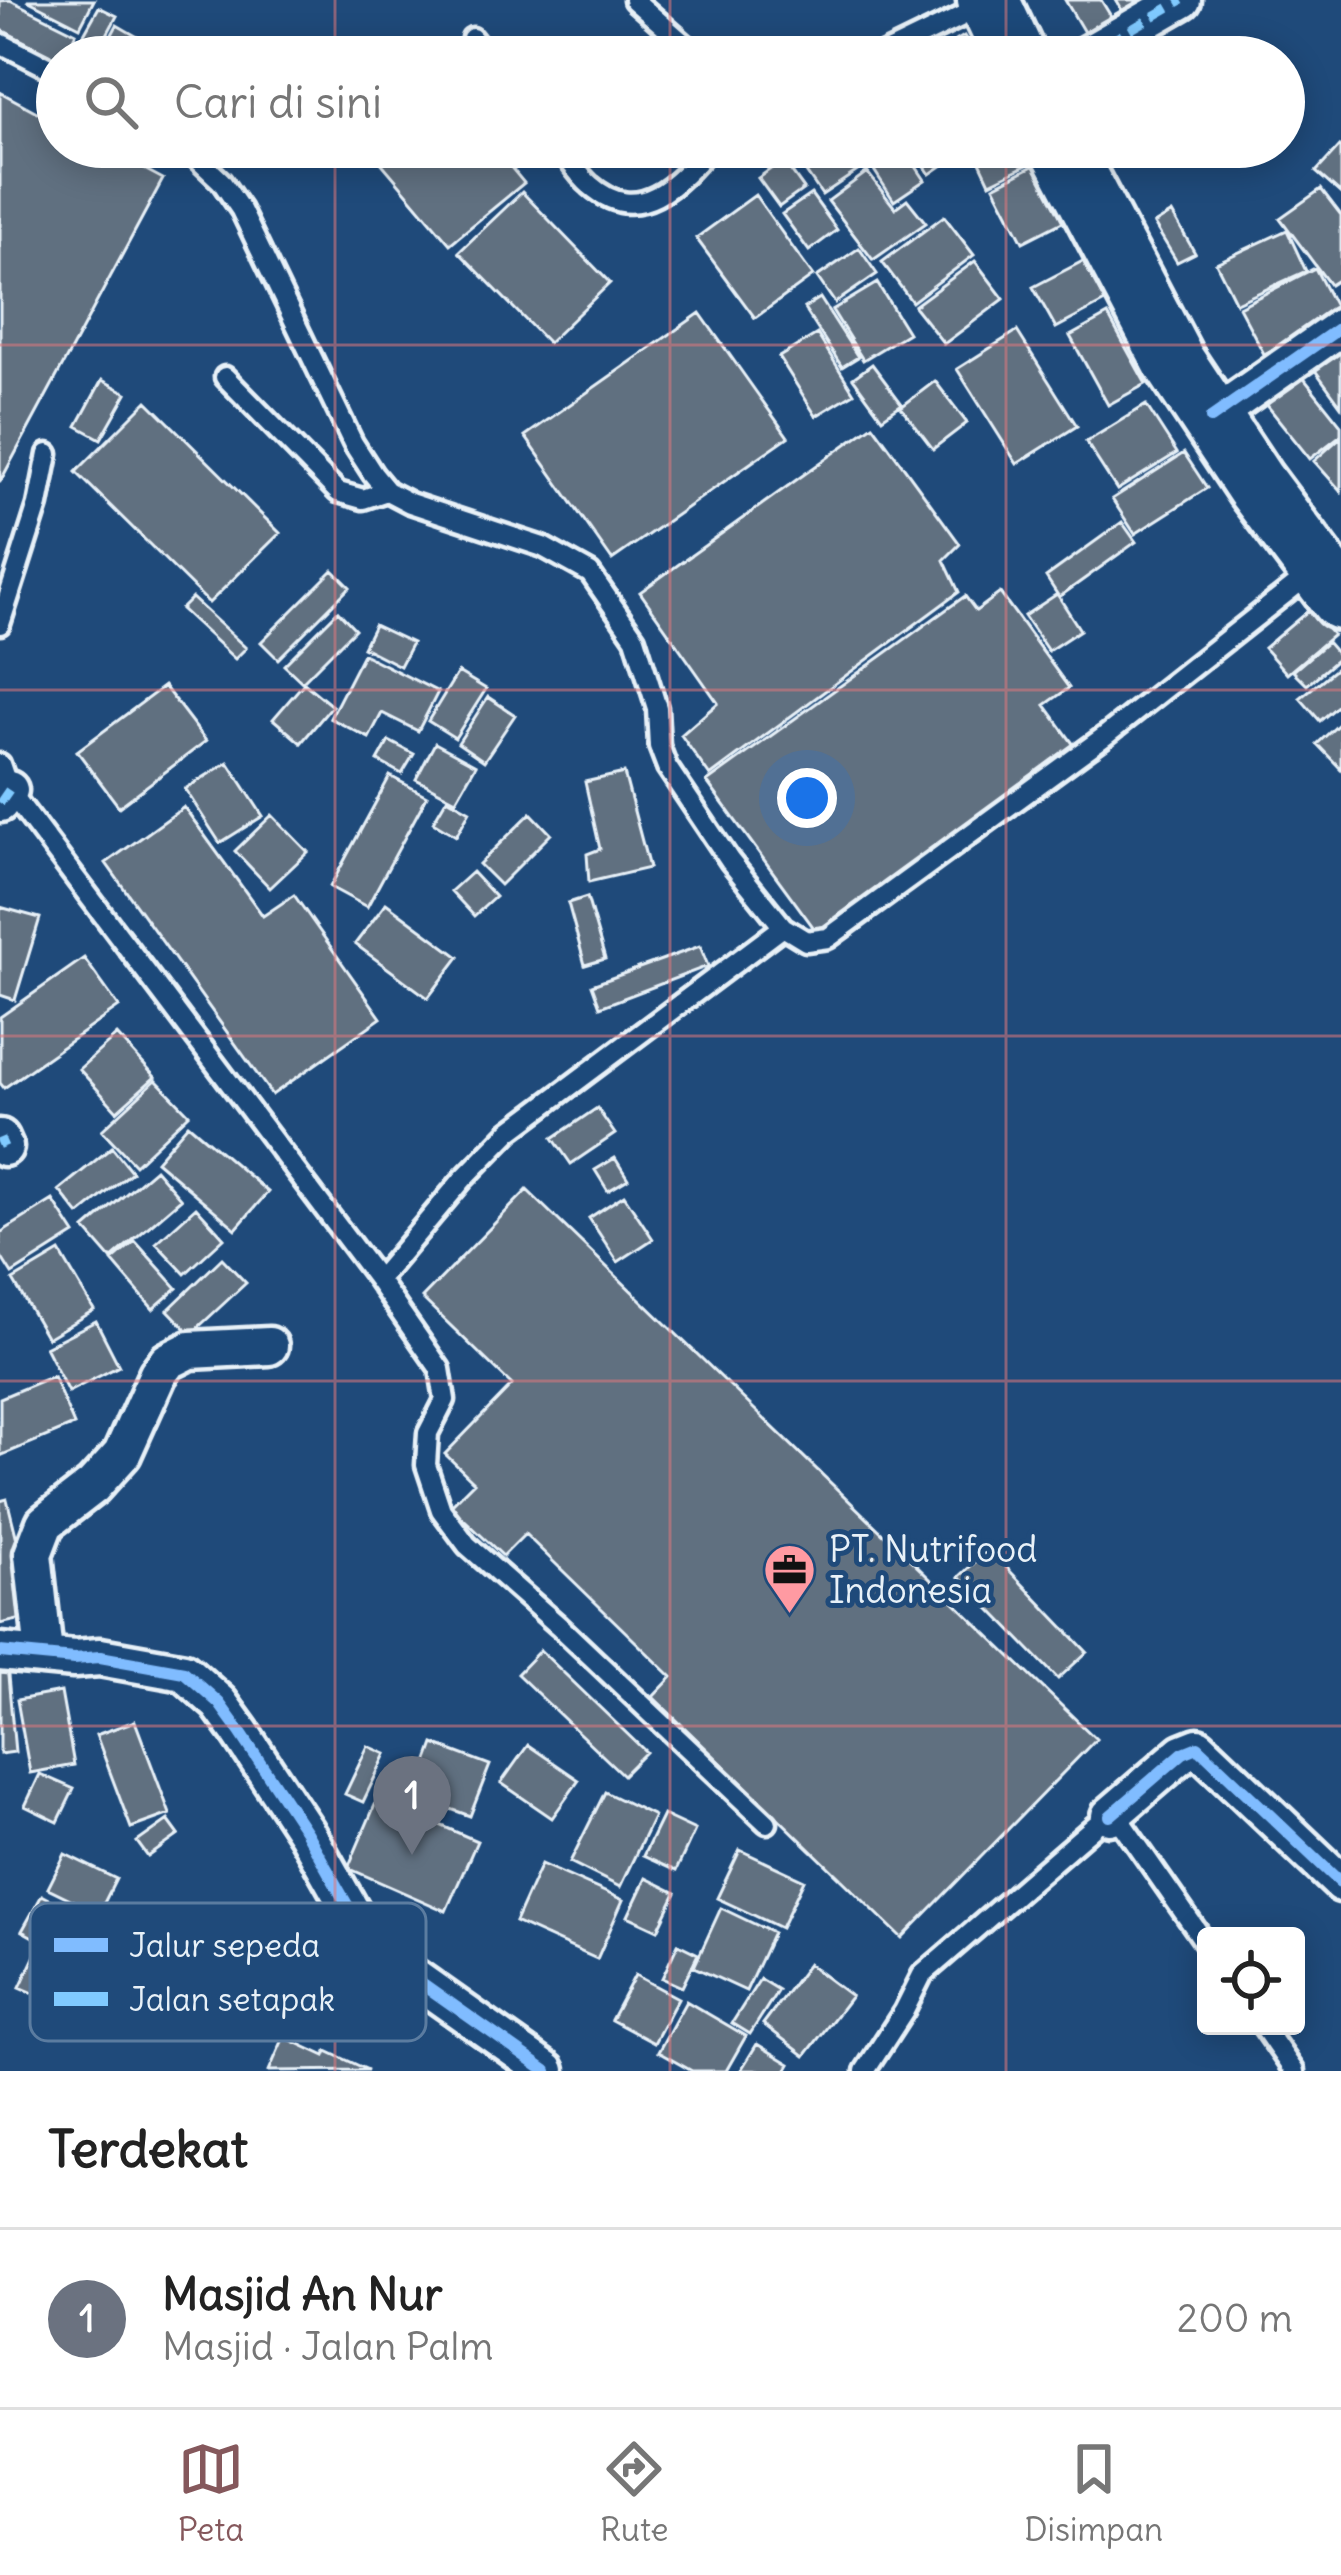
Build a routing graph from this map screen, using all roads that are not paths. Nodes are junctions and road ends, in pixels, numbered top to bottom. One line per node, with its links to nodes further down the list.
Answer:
1 (634, 0): 4 (lane)
2 (1182, 0): 7 (street)
3 (988, 1): 5 (lane); 6 (highway)
4 (675, 36)
5 (919, 36)
6 (1005, 36)
7 (1119, 36)
8 (0, 43): 9 (lane)
9 (36, 61)
10 (207, 168): 18 (lane)
11 (577, 168): 12 (lane)
12 (692, 168)
13 (1072, 168): 16 (highway)
14 (1341, 327): 16 (street)
15 (225, 377): 18 (lane)
16 (1211, 418): 19 (highway)
17 (48, 454): 20 (lane)
18 (387, 491): 22 (lane)
19 (1329, 584): 22 (lane)
20 (0, 624)
21 (3, 786): 23 (lane)
22 (783, 927): 23 (lane)
23 (378, 1280): 28 (lane)
24 (269, 1346): 26 (street)
25 (0, 1652): 26 (street)
26 (44, 1654): 30 (street)
27 (1110, 1816): 29 (street); 31 (lane); 35 (lane)
28 (767, 1823)
29 (1341, 1883)
30 (346, 1903)
31 (1197, 1931)
32 (426, 1986): 34 (street)
33 (1269, 2035): 36 (lane)
34 (546, 2071)
35 (865, 2071)
36 (1294, 2071)

